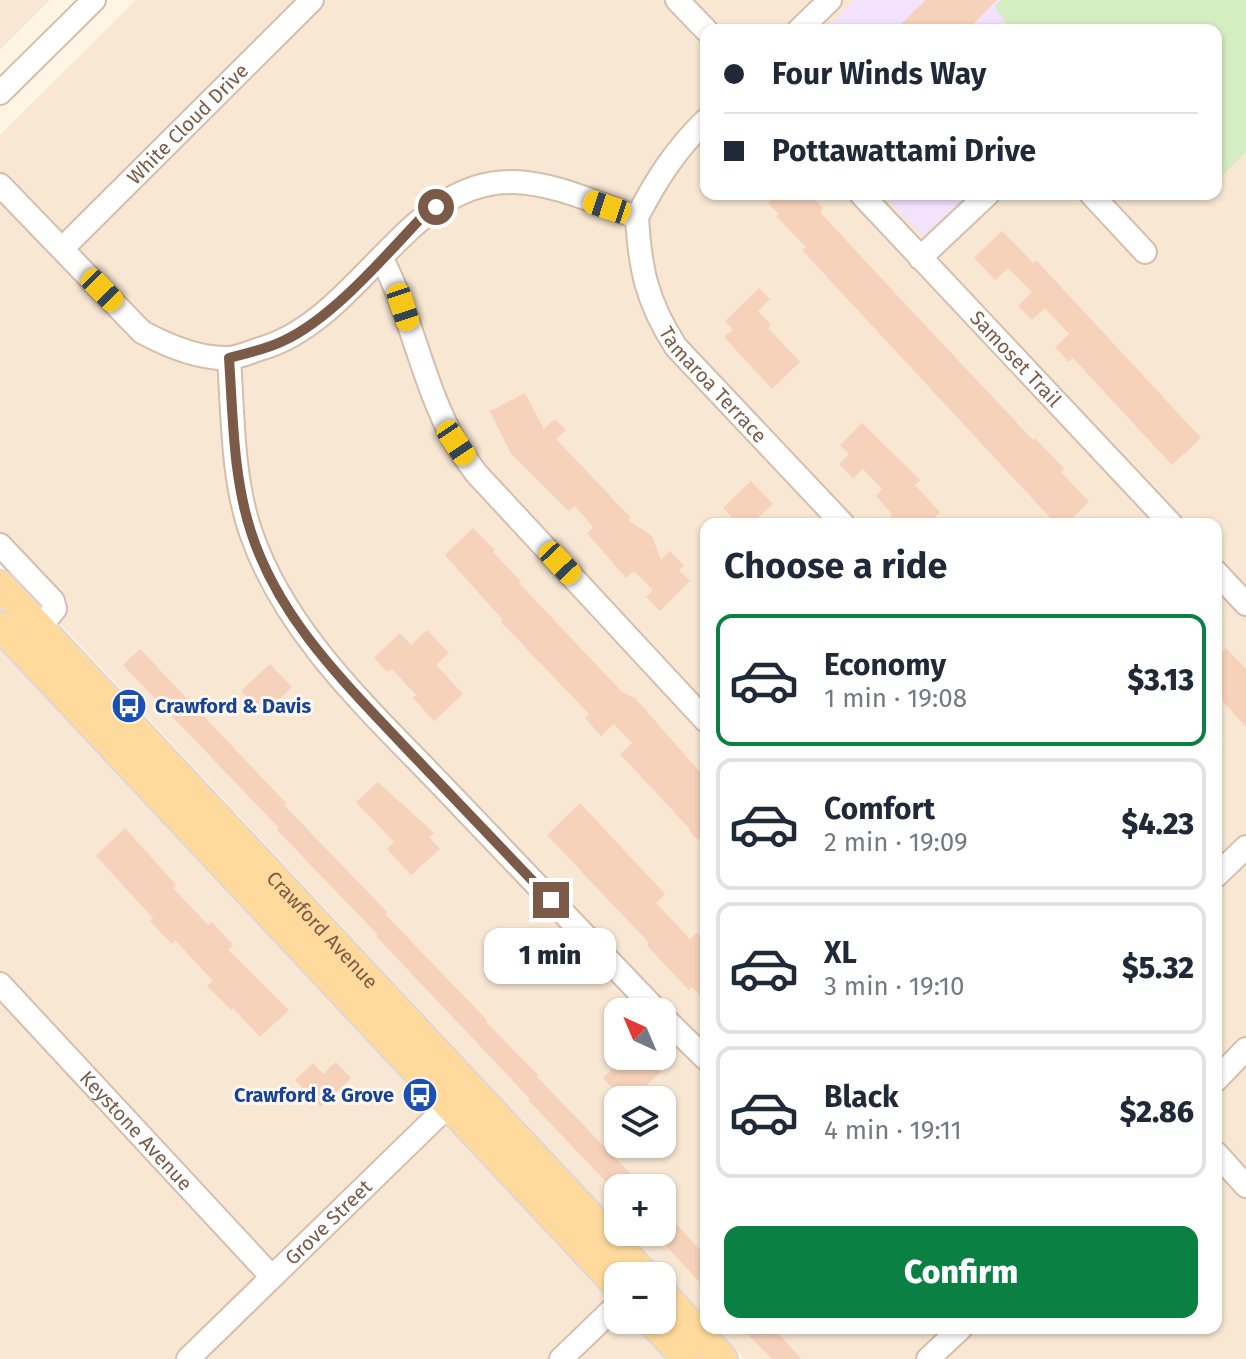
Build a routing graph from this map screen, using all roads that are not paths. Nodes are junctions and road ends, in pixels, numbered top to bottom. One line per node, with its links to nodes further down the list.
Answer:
1 (94, 0): 7 (street)
2 (312, 0): 14 (street, White Cloud Drive)
3 (677, 0): 5 (street)
4 (830, 0): 6 (street)
5 (700, 24)
6 (805, 24)
7 (0, 93)
8 (700, 126): 13 (street)
9 (0, 185): 14 (street)
10 (867, 200): 16 (street, Samoset Trail)
11 (982, 200): 16 (street)
12 (1097, 200): 15 (street)
13 (637, 217): 17 (street); 19 (street, Tamaroa Terrace)
14 (63, 248): 18 (street)
15 (1145, 252)
16 (920, 258): 20 (street, Samoset Trail)
17 (382, 259): 18 (street); 27 (street)
18 (229, 358): 32 (street)
19 (837, 518)
20 (1165, 518)
21 (0, 545): 26 (street)
22 (1222, 578): 24 (street)
23 (0, 585): 26 (main road, Crawford Avenue)
24 (1246, 604)
25 (0, 626): 28 (main road, Crawford Avenue)
26 (40, 627): 28 (main road, Crawford Avenue)
27 (700, 715)
28 (107, 720): 37 (main road, Crawford Avenue)
29 (1246, 847): 30 (street)
30 (1222, 870)
31 (0, 984): 42 (street, Keystone Avenue)
32 (645, 998)
33 (676, 1030): 35 (street)
34 (1246, 1049): 36 (street)
35 (700, 1053)
36 (1222, 1074)
37 (458, 1096): 40 (main road, Crawford Avenue); 41 (main road, Crawford Avenue); 42 (street, Grove Street)
38 (1222, 1160): 39 (street)
39 (1246, 1186)
40 (631, 1262)
41 (604, 1269)
42 (272, 1277): 47 (street, Grove Street)
43 (676, 1308): 50 (main road)
44 (604, 1318): 48 (street)
45 (663, 1334): 49 (main road)
46 (950, 1334): 51 (street)
47 (188, 1359)
48 (561, 1359)
49 (687, 1359)
50 (723, 1359)
51 (928, 1359)

